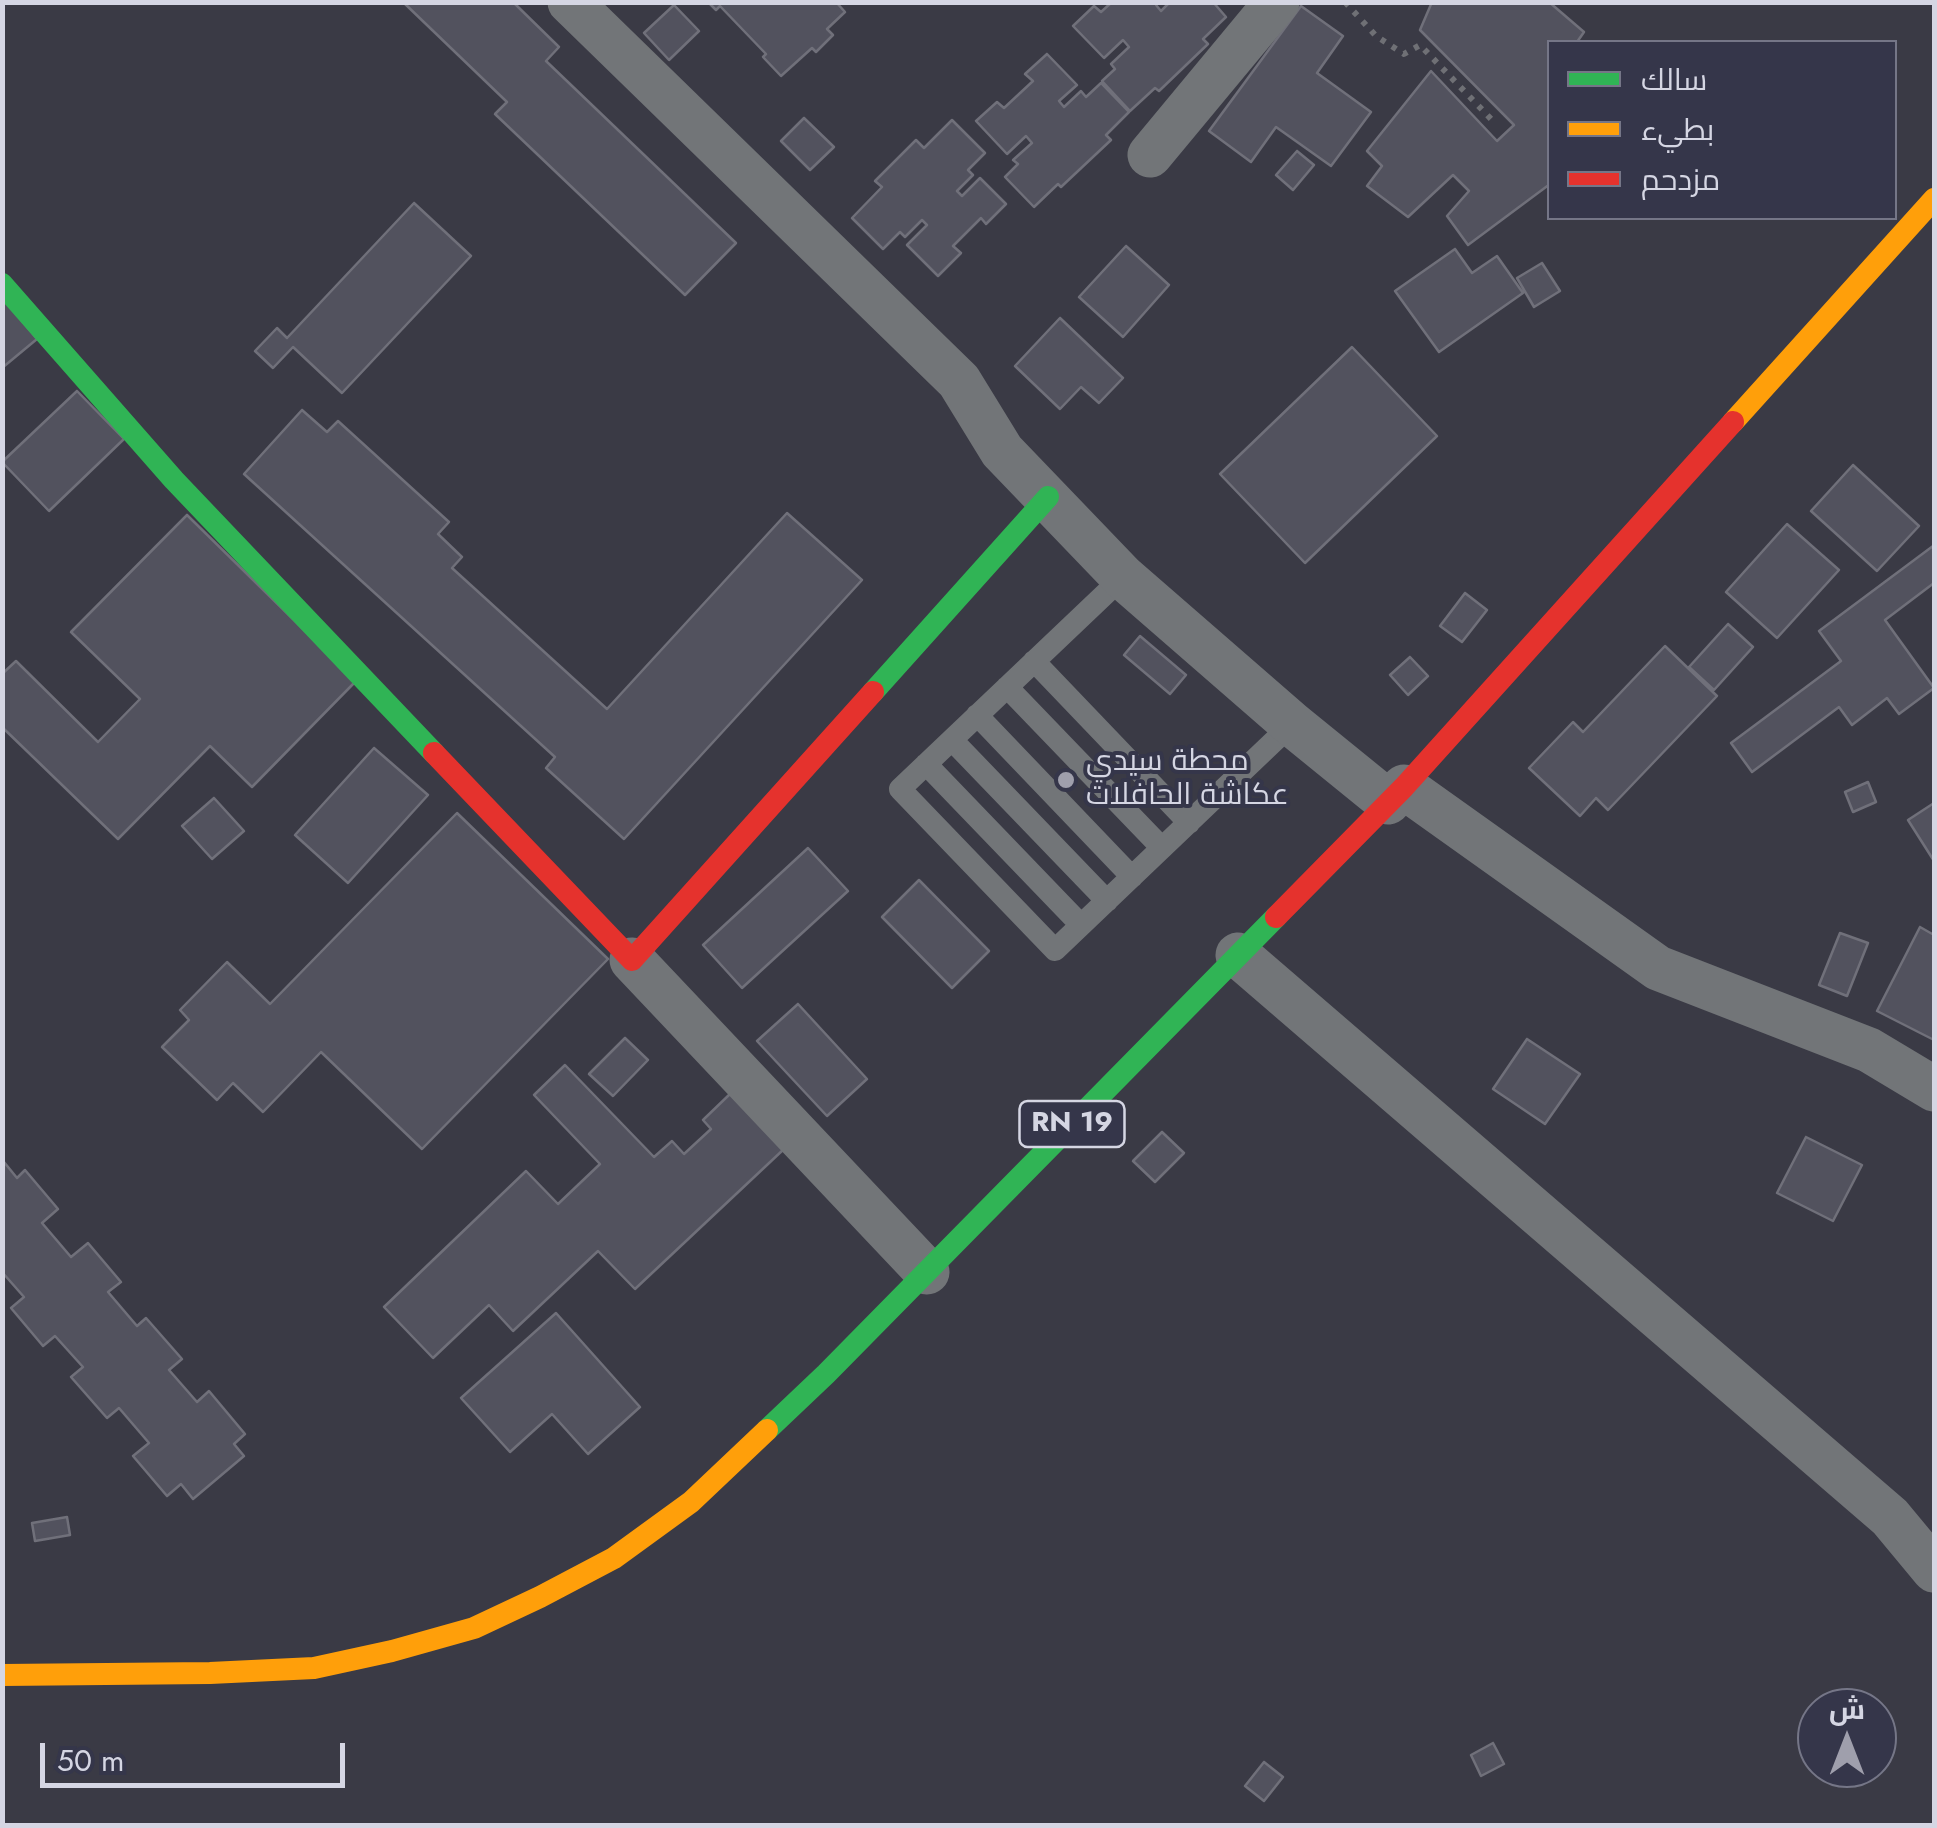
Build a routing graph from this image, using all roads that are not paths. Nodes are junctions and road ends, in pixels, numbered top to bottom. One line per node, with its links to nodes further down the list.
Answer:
1 (570, 2): 6 (street)
2 (1277, 2): 3 (street)
3 (1150, 155)
4 (1934, 199): 14 (main road, RN 19)
5 (2, 284): 21 (main road)
6 (1048, 496): 7 (street); 21 (main road)
7 (1122, 577): 8 (lane); 11 (street)
8 (1034, 661): 9 (lane); 15 (lane)
9 (1007, 687): 10 (lane); 16 (lane)
10 (978, 715): 12 (lane); 17 (lane)
11 (1292, 724): 14 (street); 15 (lane)
12 (952, 740): 13 (lane); 18 (lane)
13 (926, 764): 19 (lane); 19 (lane)
14 (1396, 794): 20 (main road, RN 19); 22 (street)
15 (1189, 822): 16 (lane)
16 (1162, 848): 17 (lane)
17 (1132, 876): 18 (lane)
18 (1107, 901): 19 (lane)
19 (1081, 925)
20 (1238, 955): 23 (main road, RN 19); 24 (street)
21 (632, 960): 23 (street)
22 (1934, 1089)
23 (927, 1272): 25 (main road, RN 19)
24 (1934, 1570)
25 (2, 1675)

